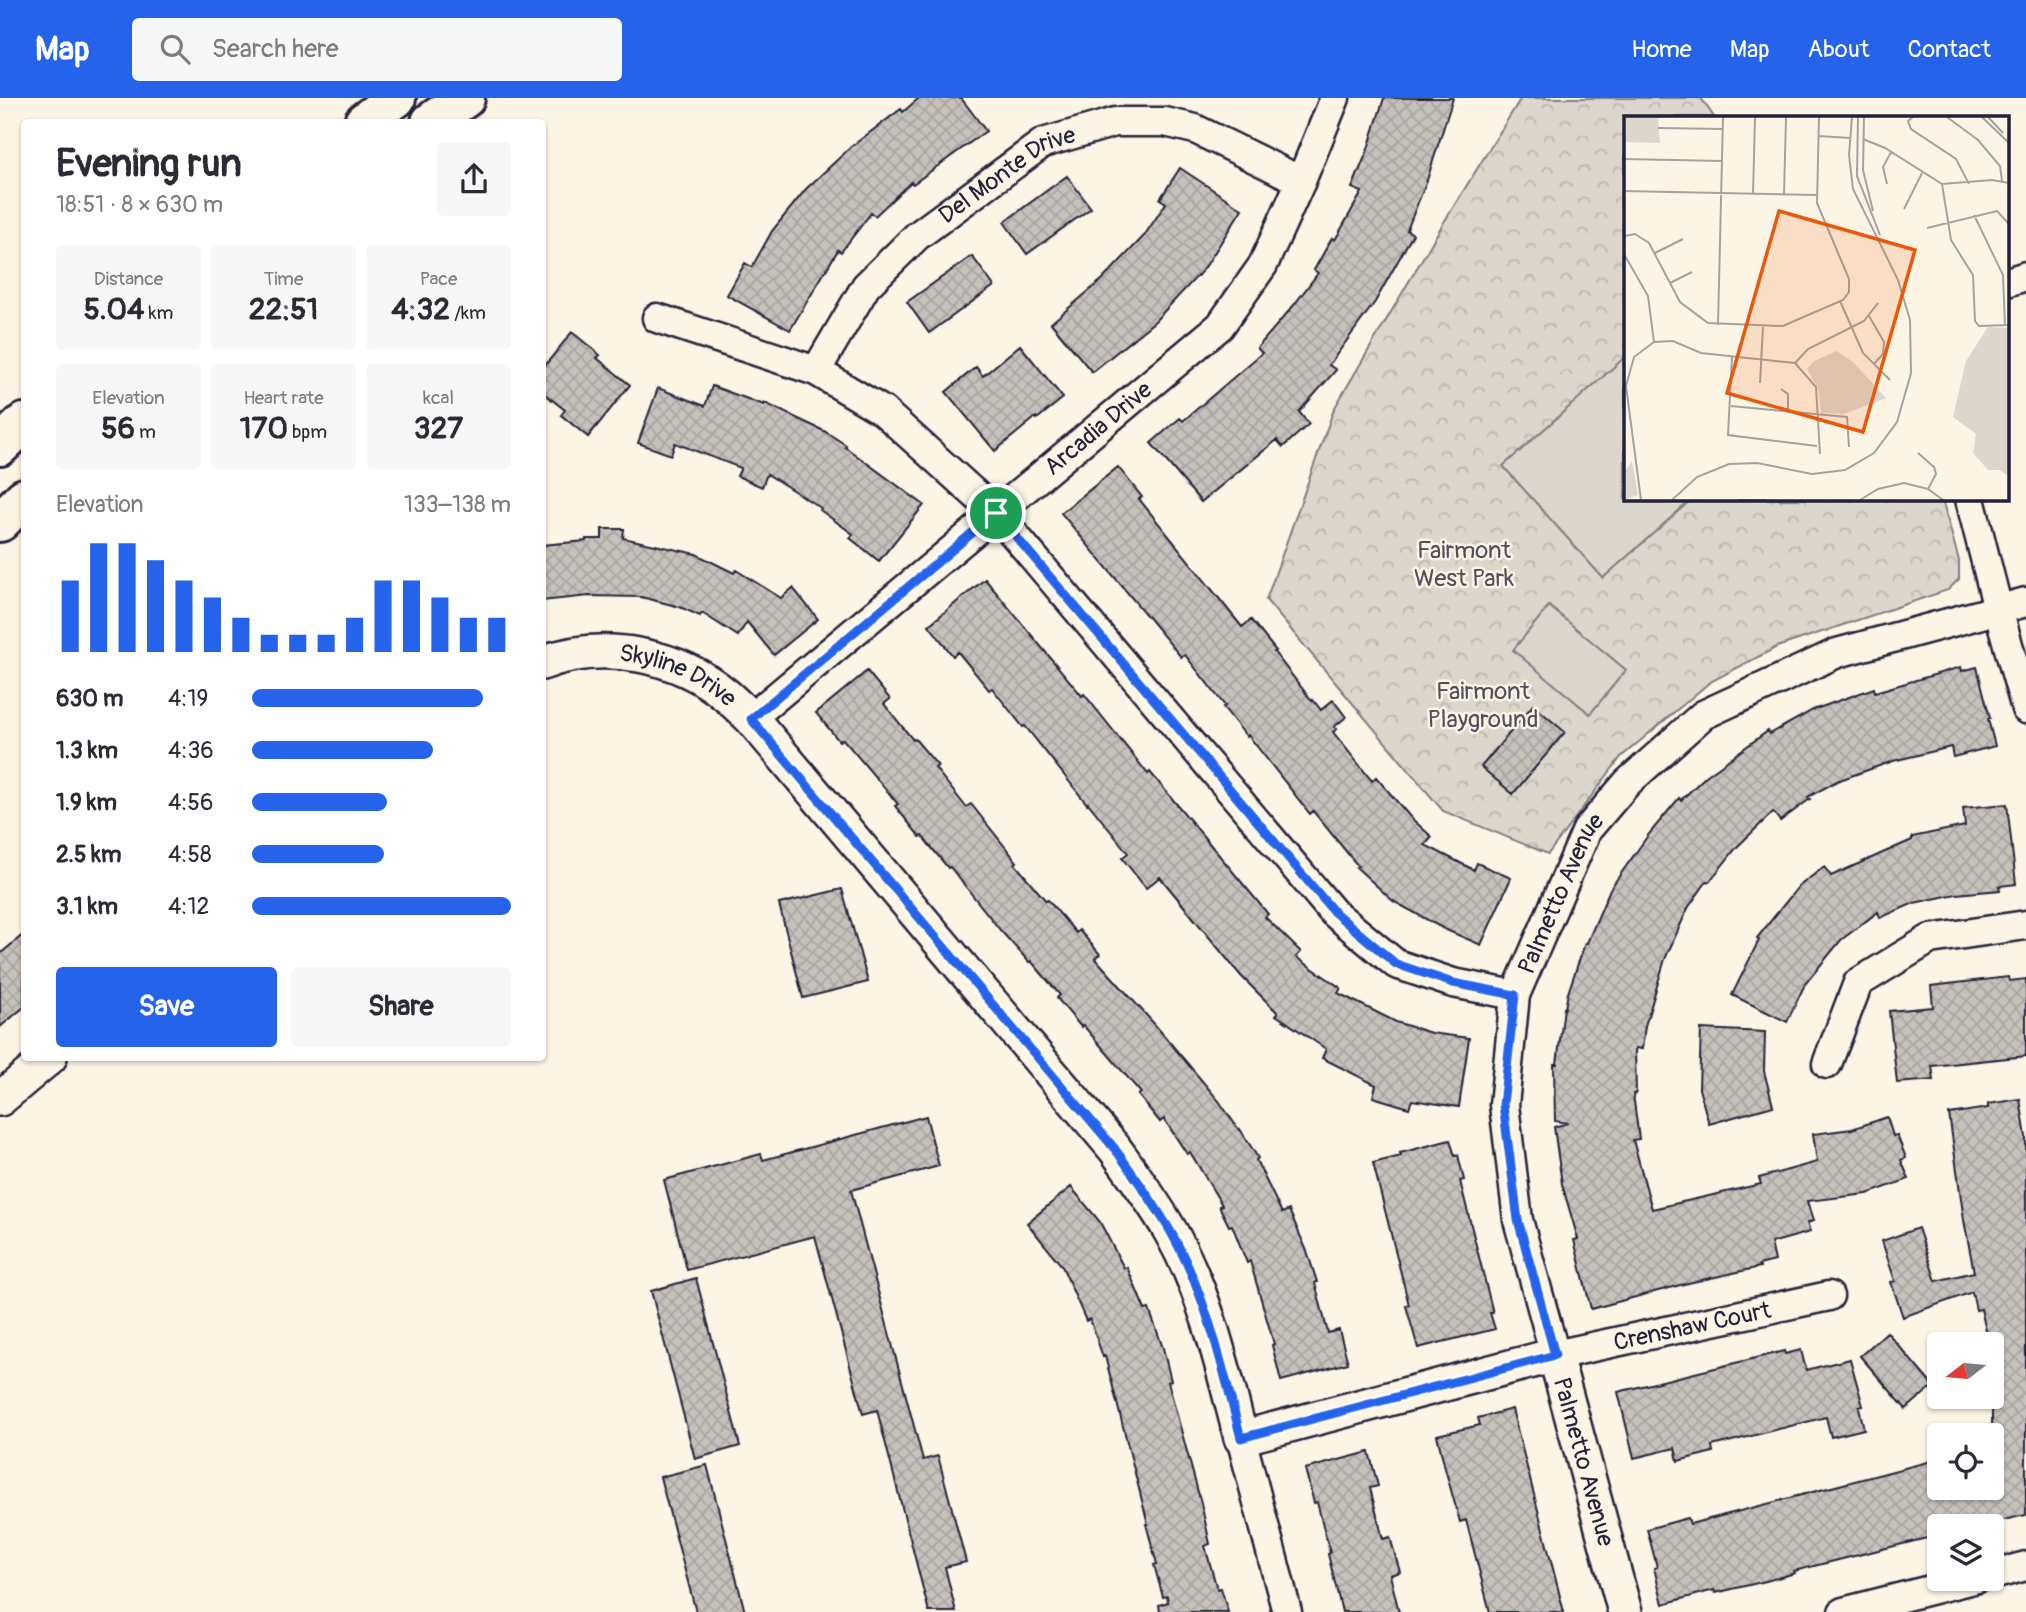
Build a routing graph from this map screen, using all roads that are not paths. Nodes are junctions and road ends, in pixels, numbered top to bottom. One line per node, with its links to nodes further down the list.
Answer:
1 (396, 98): 4 (highway)
2 (465, 98): 5 (highway)
3 (1335, 98): 6 (street, Arcadia Drive)
4 (368, 119)
5 (435, 119)
6 (1301, 181): 10 (street, Del Monte Drive); 15 (street, Arcadia Drive)
7 (2026, 276): 8 (street)
8 (2008, 282)
9 (657, 318): 10 (street)
10 (816, 371): 15 (street)
11 (21, 426): 12 (highway)
12 (0, 446)
13 (1970, 500): 18 (street)
14 (21, 501): 16 (highway)
15 (996, 513): 21 (street, Arcadia Drive); 23 (street)
16 (0, 522)
17 (2026, 602): 18 (street, Palmetto Avenue)
18 (1998, 609): 20 (street); 23 (street, Palmetto Avenue)
19 (546, 661): 21 (street, Skyline Drive)
20 (2026, 709)
21 (751, 719): 29 (street, Skyline Drive)
22 (2026, 925): 25 (street)
23 (1515, 995): 28 (street, Palmetto Avenue)
24 (45, 1061): 26 (street)
25 (1827, 1064)
26 (0, 1099)
27 (1829, 1296): 28 (street, Crenshaw Court)
28 (1555, 1355): 29 (street); 34 (street, Palmetto Avenue)
29 (1241, 1438): 33 (street, Skyline Drive)
30 (2026, 1566): 31 (street)
31 (2004, 1572)
32 (1927, 1591): 35 (street)
33 (1287, 1612)
34 (1625, 1612)
35 (1843, 1612)

